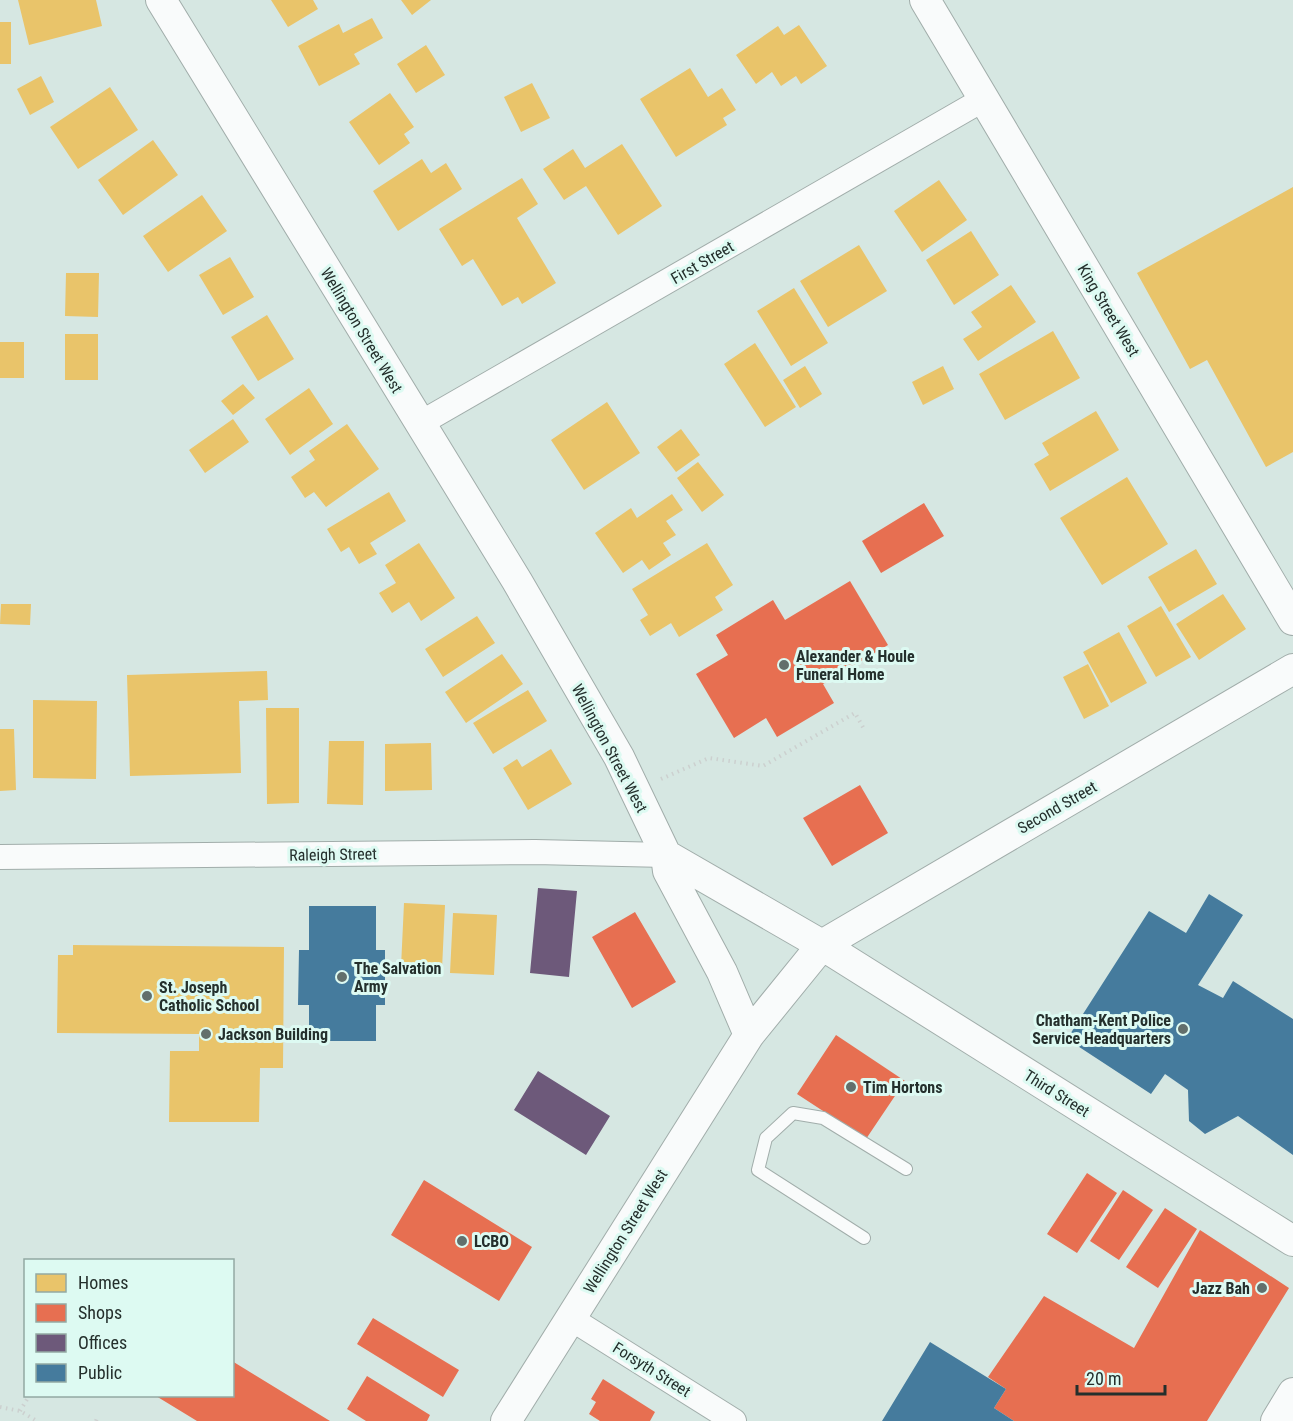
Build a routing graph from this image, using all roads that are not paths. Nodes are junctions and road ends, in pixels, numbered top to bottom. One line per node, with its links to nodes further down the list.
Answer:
1 (161, 0): 4 (street, Wellington Street West)
2 (925, 0): 3 (street, King Street West)
3 (984, 99): 4 (street, First Street); 5 (street, King Street West)
4 (419, 424): 7 (street, Wellington Street West)
5 (1293, 620)
6 (1293, 669): 9 (street, Second Street)
7 (666, 855): 8 (street, Raleigh Street); 9 (street); 10 (street, Wellington Street West)
8 (0, 857)
9 (822, 945): 10 (street, Wellington Street West); 13 (street, Third Street)
10 (749, 1035): 14 (street, Wellington Street West)
11 (906, 1169): 12 (lane)
12 (864, 1238)
13 (1293, 1241)
14 (570, 1317): 16 (street, Wellington Street West); 17 (street, Forsyth Street)
15 (1293, 1393): 18 (street)
16 (506, 1421)
17 (734, 1421)
18 (1276, 1421)

